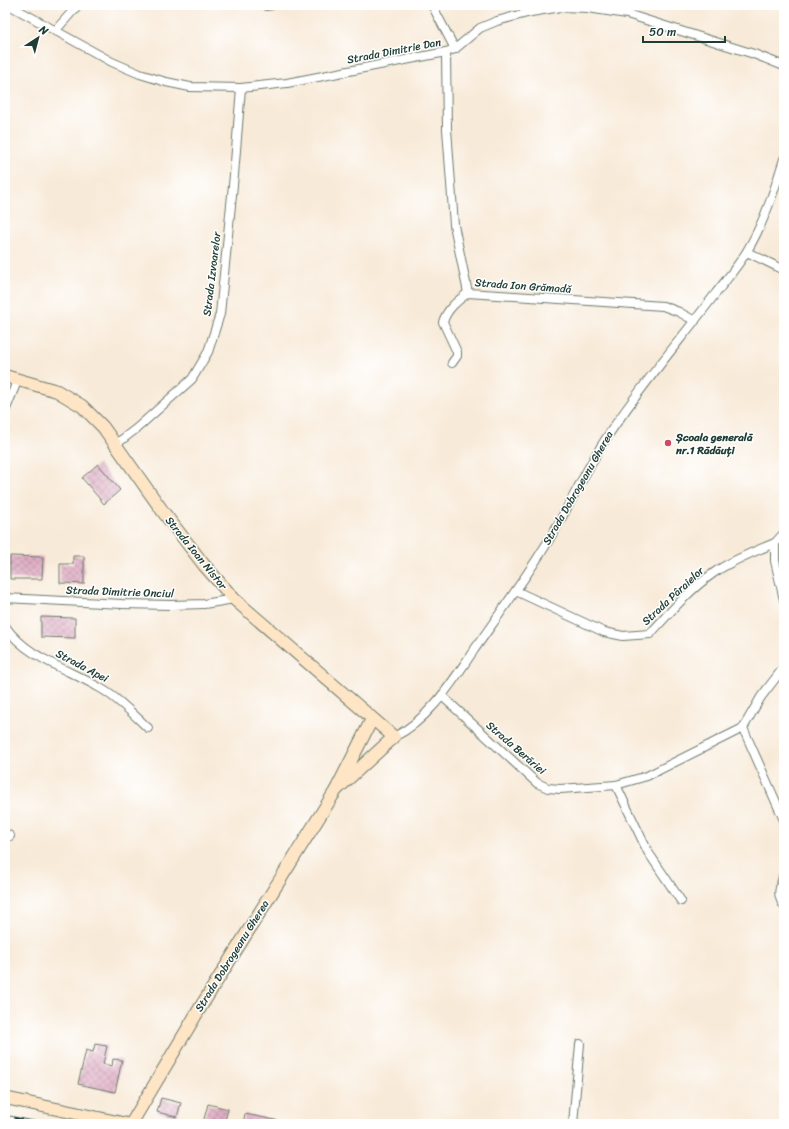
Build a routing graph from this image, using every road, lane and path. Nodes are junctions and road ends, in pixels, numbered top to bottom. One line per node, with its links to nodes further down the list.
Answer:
1 (9, 5): 5 (street, Strada Dimitrie Dan)
2 (78, 5): 5 (street)
3 (432, 5): 6 (street)
4 (588, 7): 6 (street, Strada Dimitrie Dan); 8 (street, Strada Dimitrie Dan)
5 (55, 30): 9 (street, Strada Dimitrie Dan)
6 (455, 48): 7 (street, Strada Dimitrie Dan)
7 (446, 52): 9 (street, Strada Dimitrie Dan); 13 (street, Strada Ion Grămadă)
8 (784, 66)
9 (241, 88): 19 (street, Strada Izvoarelor)
10 (784, 159): 11 (street, Strada Dobrogeanu Gherea)
11 (747, 252): 12 (street); 14 (street, Strada Dobrogeanu Gherea)
12 (784, 270)
13 (468, 293): 14 (street, Strada Ion Grămadă); 15 (street)
14 (695, 321): 22 (street, Strada Dobrogeanu Gherea)
15 (452, 362)
16 (5, 376): 17 (street, Strada Ioan Nistor)
17 (18, 379): 18 (street); 19 (street, Strada Ioan Nistor)
18 (5, 411)
19 (115, 445): 24 (street, Strada Ioan Nistor)
20 (784, 533): 21 (street)
21 (775, 543): 22 (street, Strada Pâraielor); 25 (street)
22 (516, 591): 28 (street, Strada Dobrogeanu Gherea)
23 (5, 598): 24 (street, Strada Dimitrie Onciul)
24 (234, 599): 29 (street, Strada Ioan Nistor)
25 (784, 600)
26 (5, 626): 30 (street, Strada Apei)
27 (784, 667): 31 (street)
28 (442, 696): 32 (street, Strada Dobrogeanu Gherea); 33 (street, Strada Berăriei)
29 (372, 719): 32 (street, Strada Ioan Nistor); 34 (street, Strada Dobrogeanu Gherea)
30 (148, 728)
31 (743, 728): 33 (street, Strada Berăriei); 35 (street)
32 (394, 737): 34 (street, Strada Dobrogeanu Gherea)
33 (616, 785): 37 (street)
34 (336, 790): 42 (street, Strada Dobrogeanu Gherea)
35 (784, 820)
36 (784, 873): 38 (street)
37 (682, 901)
38 (784, 906)
39 (580, 1044): 43 (street)
40 (5, 1098): 41 (street)
41 (127, 1124)
42 (131, 1124)
43 (573, 1124)

